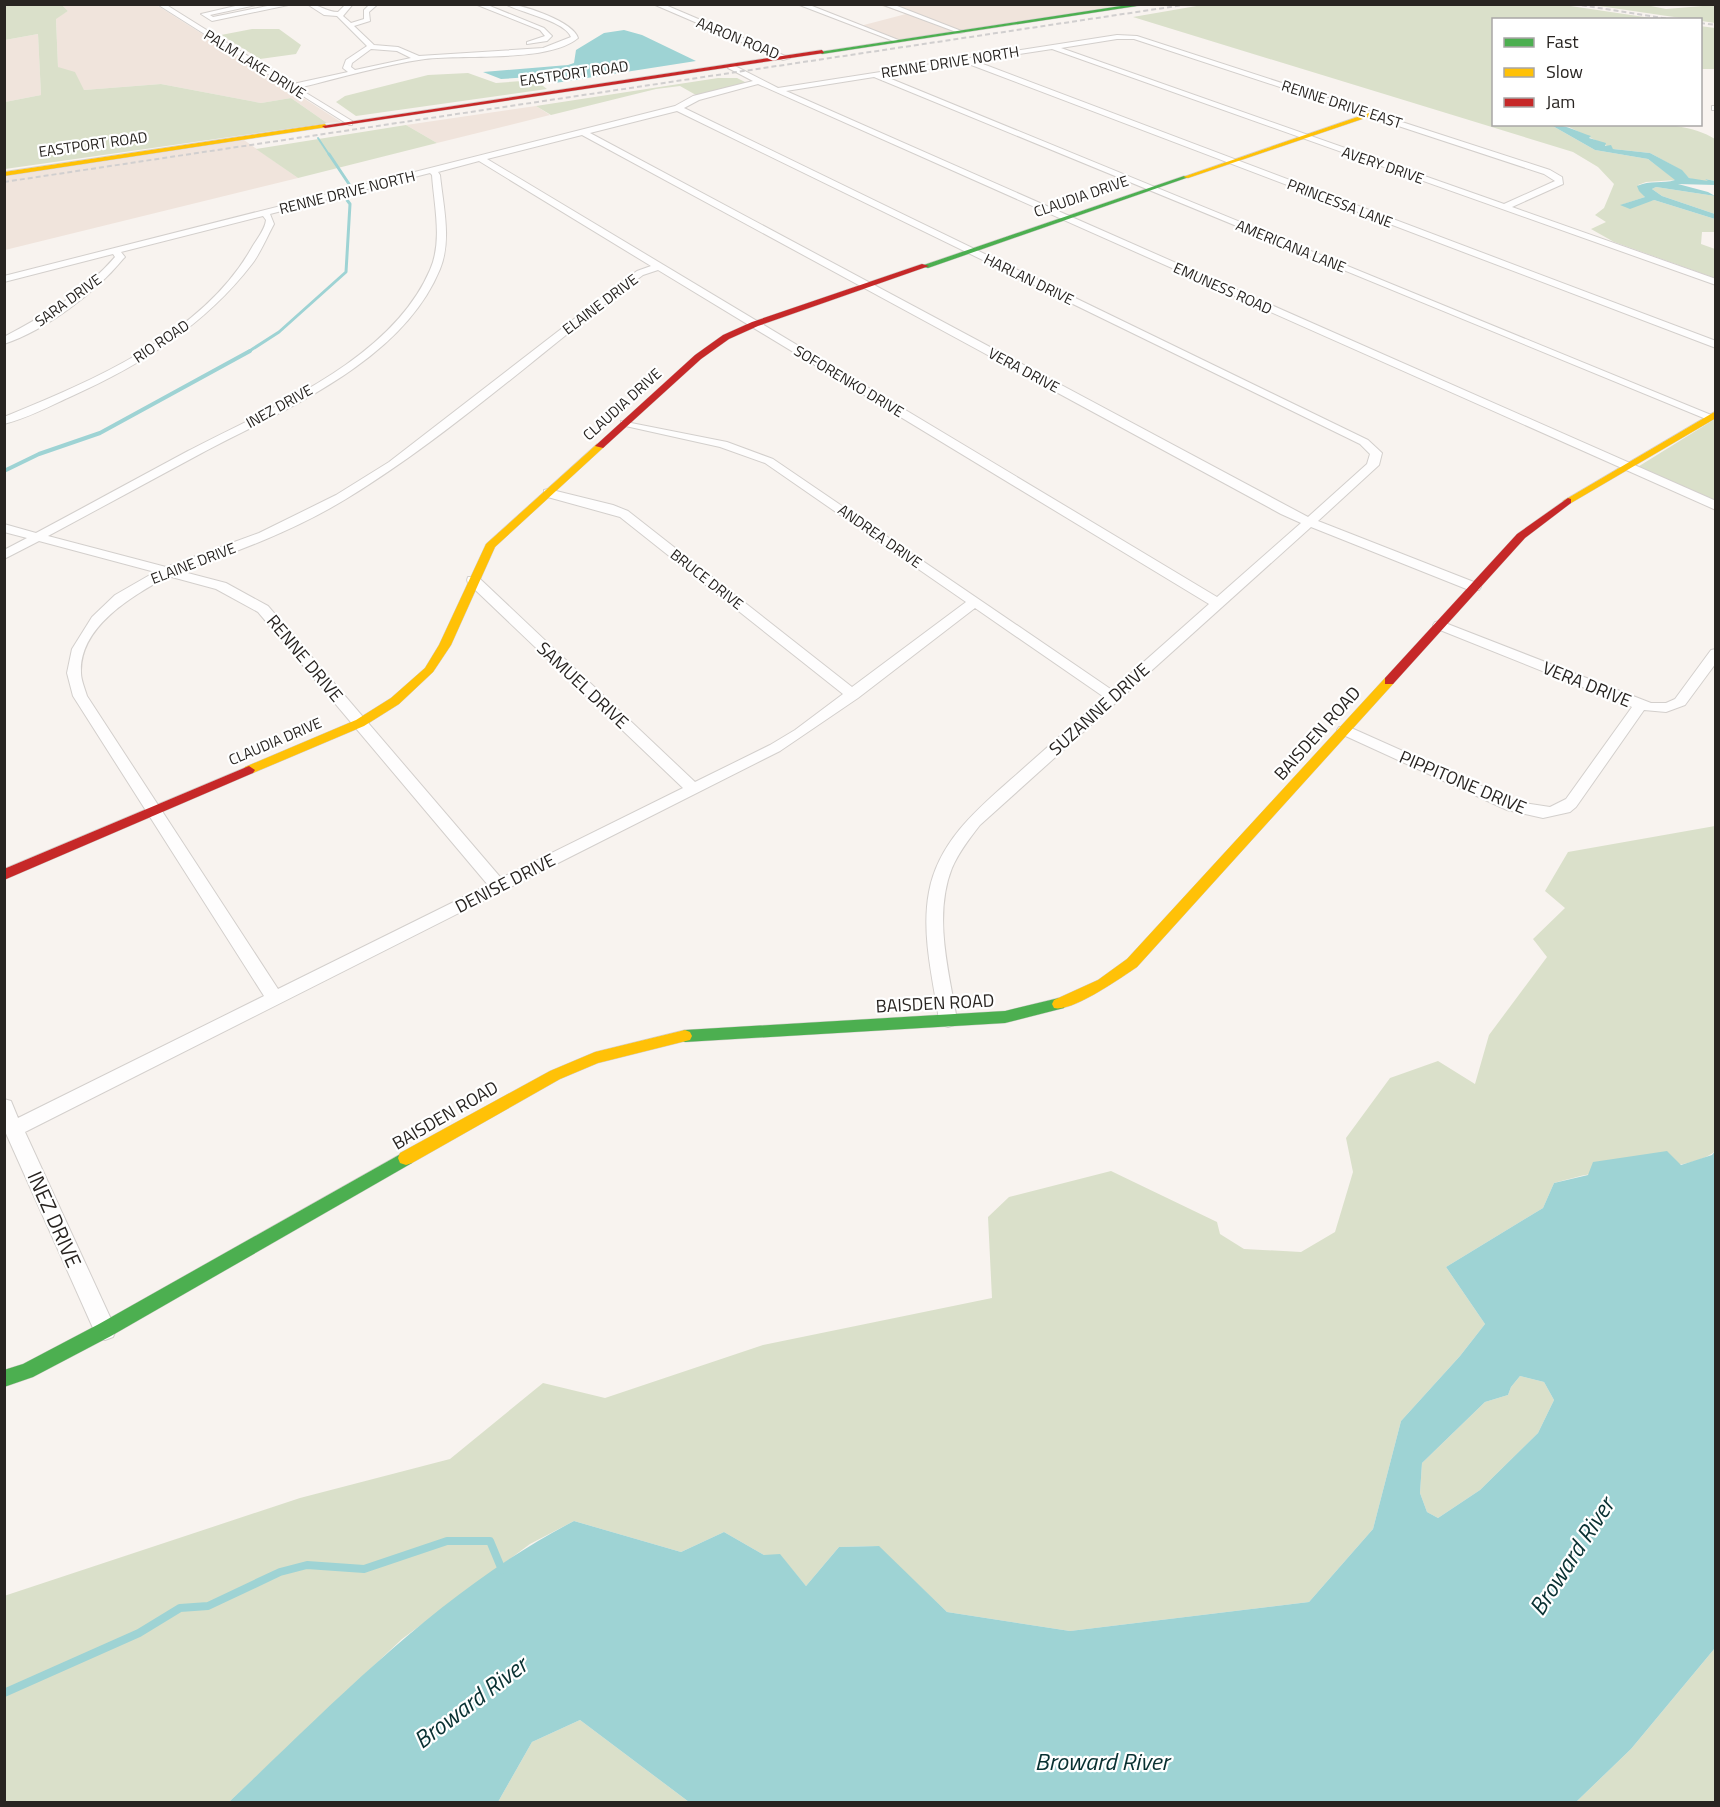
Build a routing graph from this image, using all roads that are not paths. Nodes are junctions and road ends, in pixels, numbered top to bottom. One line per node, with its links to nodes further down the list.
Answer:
1 (160, 4): 32 (street, PALM LAKE DRIVE)
2 (256, 4): 3 (street)
3 (291, 4)
4 (310, 4): 14 (street)
5 (350, 4): 14 (street)
6 (375, 4): 17 (street)
7 (490, 4): 13 (street)
8 (508, 4): 15 (street)
9 (656, 4): 25 (street, AARON ROAD)
10 (800, 4): 20 (street)
11 (884, 4): 18 (street)
12 (1148, 4): 18 (street, EASTPORT ROAD)
13 (479, 5): 16 (street)
14 (341, 14): 17 (street)
15 (540, 15): 16 (street); 23 (street)
16 (520, 20): 23 (street)
17 (349, 25): 21 (street)
18 (961, 32): 20 (street, EASTPORT ROAD)
19 (1123, 36): 22 (street, RENNE DRIVE NORTH); 35 (street, RENNE DRIVE EAST)
20 (898, 41): 25 (street, EASTPORT ROAD)
21 (370, 47): 24 (street); 28 (street)
22 (1052, 47): 26 (street, RENNE DRIVE NORTH); 38 (street, AVERY DRIVE)
23 (479, 54): 24 (street)
24 (419, 58): 28 (street)
25 (786, 58): 27 (street, EASTPORT ROAD)
26 (965, 60): 30 (street, RENNE DRIVE NORTH); 40 (street, PRINCESSA LANE)
27 (731, 66): 31 (street, EMUNESS ROAD); 36 (street, EASTPORT ROAD)
28 (353, 72): 29 (street)
29 (343, 74): 32 (street); 32 (street)
30 (873, 74): 33 (street, RENNE DRIVE NORTH); 43 (street, AMERICANA LANE)
31 (763, 84): 33 (street, EMUNESS ROAD); 34 (street, RENNE DRIVE NORTH)
32 (289, 85): 36 (street, PALM LAKE DRIVE)
33 (778, 90): 46 (street, EMUNESS ROAD)
34 (678, 108): 37 (street, RENNE DRIVE NORTH); 48 (street, HARLAN DRIVE)
35 (1372, 114): 38 (street, CLAUDIA DRIVE); 44 (street, RENNE DRIVE EAST)
36 (349, 123): 42 (street, EASTPORT ROAD)
37 (584, 132): 39 (street, RENNE DRIVE NORTH); 52 (street, VERA DRIVE)
38 (1305, 137): 40 (street, CLAUDIA DRIVE); 44 (street, AVERY DRIVE)
39 (480, 158): 41 (street, RENNE DRIVE NORTH); 49 (street, SOFORENKO DRIVE)
40 (1231, 162): 43 (street, CLAUDIA DRIVE); 55 (street, PRINCESSA LANE)
41 (432, 171): 45 (street, RENNE DRIVE NORTH); 65 (street, INEZ DRIVE)
42 (4, 174)
43 (1152, 189): 46 (street, CLAUDIA DRIVE); 56 (street, AMERICANA LANE)
44 (1504, 207): 51 (street, AVERY DRIVE)
45 (265, 213): 47 (street, RENNE DRIVE NORTH); 57 (street, RIO ROAD)
46 (1066, 218): 48 (street, CLAUDIA DRIVE); 60 (street, EMUNESS ROAD)
47 (115, 251): 50 (street, RENNE DRIVE NORTH); 54 (street, SARA DRIVE)
48 (971, 251): 52 (street, CLAUDIA DRIVE); 59 (street, HARLAN DRIVE)
49 (659, 266): 53 (street, SOFORENKO DRIVE); 67 (street, ELAINE DRIVE)
50 (4, 279)
51 (1716, 282)
52 (868, 286): 53 (street, CLAUDIA DRIVE); 63 (street, VERA DRIVE)
53 (755, 324): 58 (street, CLAUDIA DRIVE); 71 (street, SOFORENKO DRIVE)
54 (4, 340)
55 (1716, 345)
56 (1713, 415): 60 (street, BAISDEN ROAD)
57 (4, 421)
58 (625, 423): 61 (street, CLAUDIA DRIVE); 70 (street, ANDREA DRIVE)
59 (1376, 453): 63 (street, SUZANNE DRIVE)
60 (1626, 466): 62 (street, EMUNESS ROAD); 69 (street, BAISDEN ROAD)
61 (548, 493): 68 (street, CLAUDIA DRIVE); 74 (street, BRUCE DRIVE)
62 (1716, 506)
63 (1308, 522): 69 (street, VERA DRIVE); 71 (street, SUZANNE DRIVE)
64 (4, 528): 65 (street, RENNE DRIVE)
65 (36, 538): 66 (street, INEZ DRIVE); 67 (street, RENNE DRIVE)
66 (4, 555)
67 (165, 572): 77 (street, RENNE DRIVE); 80 (street, ELAINE DRIVE)
68 (473, 580): 77 (street, CLAUDIA DRIVE); 79 (street, SAMUEL DRIVE)
69 (1474, 587): 72 (street, BAISDEN ROAD)
70 (975, 602): 74 (street, DENISE DRIVE); 75 (street, ANDREA DRIVE)
71 (1218, 604): 75 (street, SUZANNE DRIVE)
72 (1440, 625): 76 (street, VERA DRIVE); 78 (street, BAISDEN ROAD)
73 (1716, 653): 76 (street, VERA DRIVE)
74 (853, 695): 79 (street, DENISE DRIVE)
75 (1113, 697): 84 (street, SUZANNE DRIVE)
76 (1641, 705): 78 (street, PIPPITONE DRIVE)
77 (360, 723): 80 (street, CLAUDIA DRIVE); 82 (street, RENNE DRIVE)
78 (1344, 730): 84 (street, BAISDEN ROAD)
79 (694, 789): 82 (street, DENISE DRIVE)
80 (153, 811): 81 (street, CLAUDIA DRIVE); 83 (street, ELAINE DRIVE)
81 (4, 875)
82 (499, 886): 83 (street, DENISE DRIVE)
83 (275, 999): 86 (street, DENISE DRIVE)
84 (948, 1020): 87 (street, BAISDEN ROAD)
85 (4, 1107): 86 (street, INEZ DRIVE)
86 (14, 1130): 87 (street, INEZ DRIVE)
87 (105, 1330): 88 (street, BAISDEN ROAD)
88 (4, 1379)

